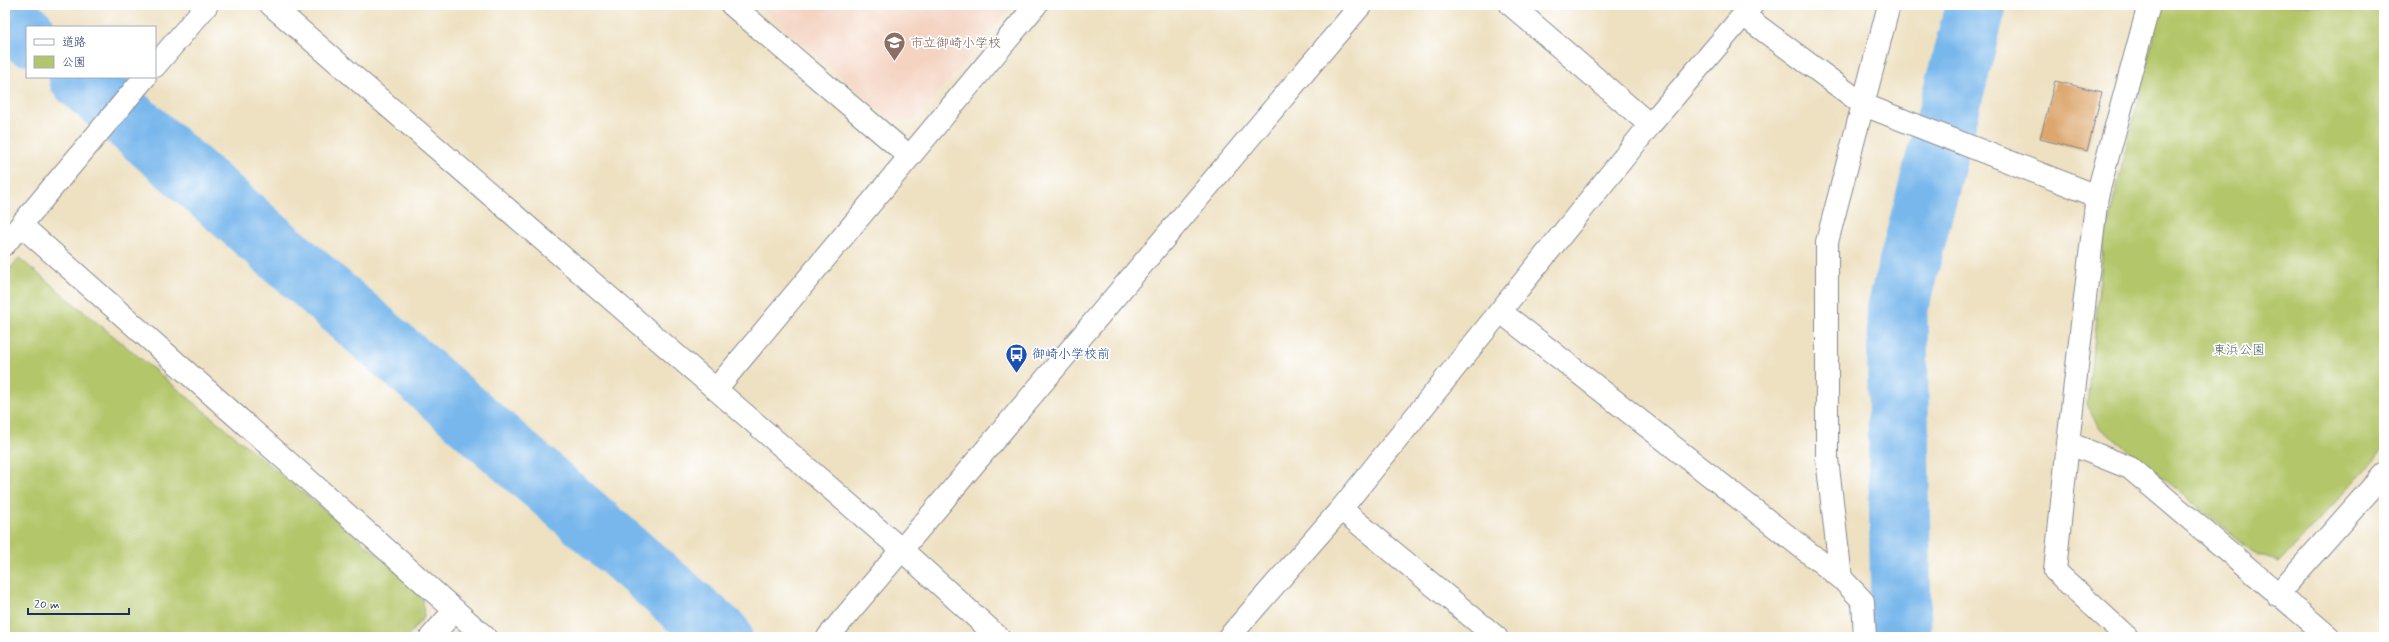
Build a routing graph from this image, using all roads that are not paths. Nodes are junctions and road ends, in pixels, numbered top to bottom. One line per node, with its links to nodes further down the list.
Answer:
1 (271, 5): 19 (street)
2 (732, 5): 14 (street)
3 (1036, 5): 14 (street)
4 (1360, 5): 23 (street)
5 (1511, 5): 13 (street)
6 (1889, 5): 12 (street)
7 (2149, 5): 15 (street)
8 (201, 7): 10 (street)
9 (1748, 10): 12 (street); 13 (street)
10 (156, 65)
11 (144, 78): 16 (street)
12 (1864, 105): 15 (street); 24 (street)
13 (1650, 125): 18 (street)
14 (909, 156): 19 (street)
15 (2096, 196): 20 (street)
16 (21, 225): 17 (street); 26 (street)
17 (5, 244)
18 (1501, 312): 22 (street); 24 (street)
19 (716, 389): 23 (street)
20 (2068, 442): 25 (street); 34 (street)
21 (2384, 474): 25 (street)
22 (1341, 509): 31 (street); 32 (street)
23 (903, 551): 29 (street); 30 (street)
24 (1842, 578): 33 (street)
25 (2277, 594): 35 (street)
26 (455, 610): 27 (street); 28 (street)
27 (431, 637)
28 (485, 637)
29 (828, 637)
30 (998, 637)
31 (1229, 637)
32 (1496, 637)
33 (1865, 637)
34 (2127, 637)
35 (2329, 637)

